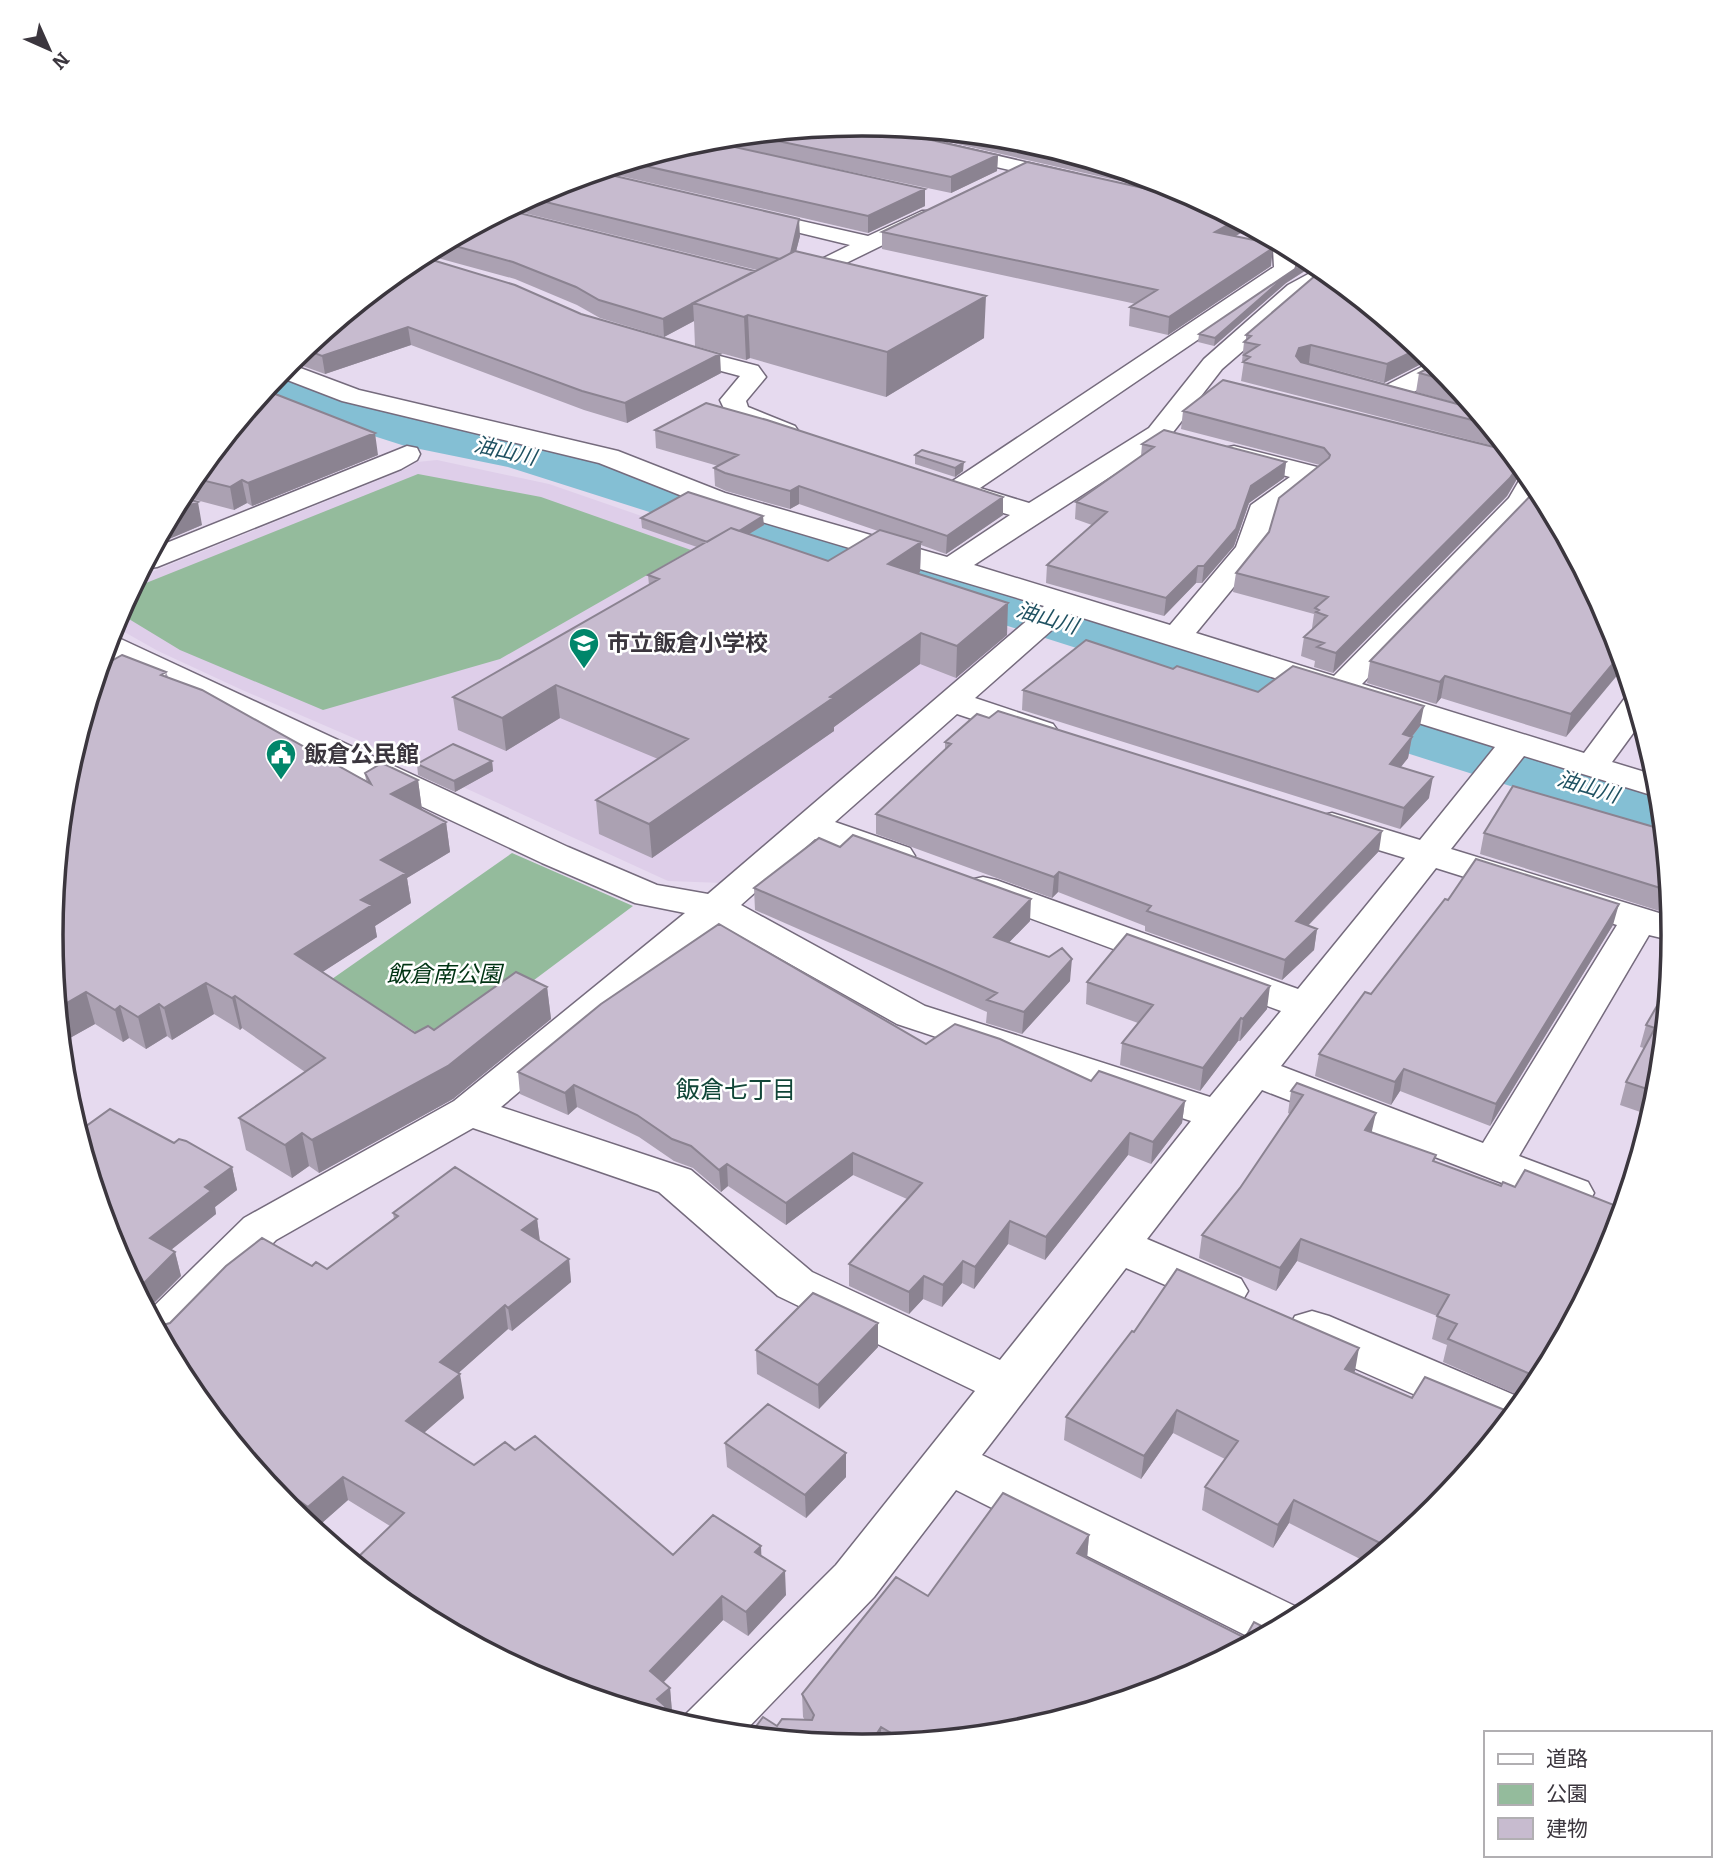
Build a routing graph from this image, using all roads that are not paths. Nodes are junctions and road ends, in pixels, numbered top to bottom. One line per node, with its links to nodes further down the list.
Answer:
1 (927, 146): 2 (street)
2 (1088, 182)
3 (939, 200): 5 (street)
4 (728, 210): 5 (street)
5 (873, 244): 8 (street)
6 (1284, 257): 21 (street)
7 (1315, 277): 12 (street)
8 (776, 287)
9 (690, 337): 18 (street)
10 (1430, 372): 15 (street)
11 (294, 374): 27 (street)
12 (1200, 381): 14 (street); 19 (street)
13 (1361, 387): 15 (street)
14 (1227, 388)
15 (1388, 394): 16 (street)
16 (1424, 404)
17 (371, 440): 25 (street)
18 (813, 441)
19 (1184, 441): 24 (street); 29 (street)
20 (932, 481): 21 (street)
21 (958, 490): 24 (street)
22 (1527, 491): 33 (street)
23 (202, 513): 25 (street)
24 (1032, 513): 27 (street)
25 (241, 524): 26 (street)
26 (159, 556)
27 (951, 566): 28 (street)
28 (1066, 602): 29 (street); 34 (street)
29 (1177, 637): 33 (street)
30 (117, 649): 31 (street)
31 (139, 661): 32 (street); 43 (street)
32 (104, 681)
33 (1339, 689): 37 (street)
34 (950, 701): 36 (street); 41 (street)
35 (1630, 714): 38 (street)
36 (1069, 740)
37 (1515, 745): 38 (street); 42 (street)
38 (1591, 767): 39 (street)
39 (1648, 784)
40 (1295, 812): 42 (street)
41 (810, 825): 43 (street); 45 (street)
42 (1427, 855): 44 (street); 45 (street)
43 (716, 907): 47 (street); 48 (street)
44 (1656, 925): 49 (street)
45 (1306, 1006): 46 (street)
46 (1254, 1071): 48 (street); 49 (street)
47 (469, 1111): 52 (street); 53 (street)
48 (1219, 1115): 51 (street)
49 (1493, 1163): 50 (street)
50 (1610, 1208)
51 (1117, 1245): 53 (street); 54 (street)
52 (165, 1325)
53 (1008, 1385): 55 (street)
54 (1504, 1412)
55 (948, 1462): 56 (street); 57 (street)
56 (1272, 1622)
57 (736, 1724)

